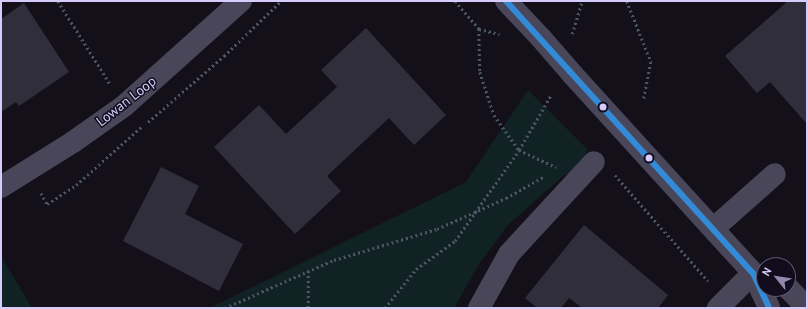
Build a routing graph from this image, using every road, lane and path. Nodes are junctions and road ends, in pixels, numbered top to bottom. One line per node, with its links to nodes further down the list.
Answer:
1 (58, 1): 10 (path)
2 (241, 1): 10 (street, Lowan Loop)
3 (455, 1): 11 (path)
4 (506, 1): 20 (street, bridge)
5 (582, 1): 7 (path)
6 (627, 1): 9 (path)
7 (572, 34)
8 (551, 95): 11 (path)
9 (644, 99)
10 (124, 106): 18 (street, Lowan Loop)
11 (520, 150): 19 (path)
12 (594, 162): 30 (street)
13 (558, 168): 14 (path)
14 (552, 172)
15 (613, 174): 26 (path)
16 (775, 174): 20 (street)
17 (545, 176): 19 (path)
18 (1, 187)
19 (478, 211): 21 (path); 29 (path)
20 (714, 228): 22 (street)
21 (308, 271): 27 (path); 28 (path)
22 (756, 273)
23 (756, 277): 26 (street)
24 (796, 296): 32 (street)
25 (765, 297): 31 (street)
26 (722, 304)
27 (225, 308)
28 (308, 308)
29 (385, 308)
30 (479, 308)
31 (769, 308)
32 (807, 308)

